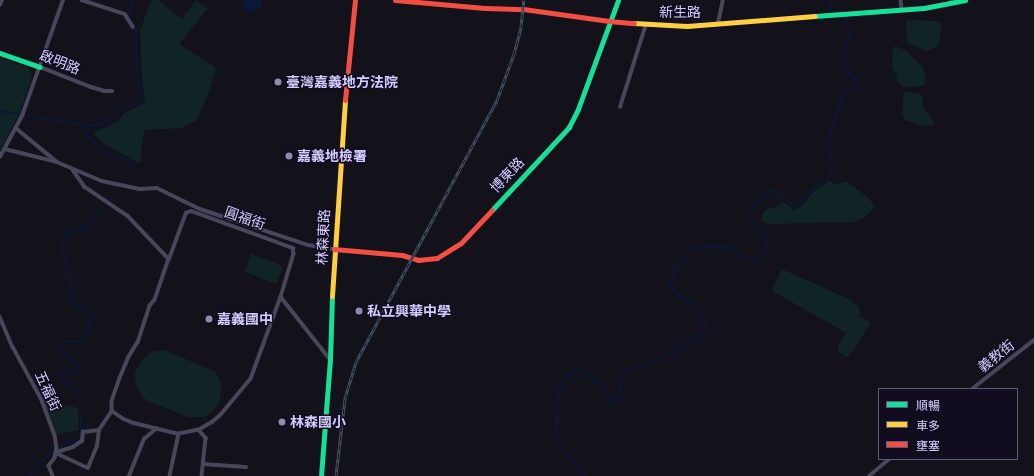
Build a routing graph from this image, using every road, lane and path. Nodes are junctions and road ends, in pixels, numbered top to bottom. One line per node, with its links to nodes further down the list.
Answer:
1 (2, 0): 10 (street)
2 (63, 0): 17 (street)
3 (82, 0): 15 (street)
4 (354, 0): 25 (street, 林森東路)
5 (395, 0): 12 (street, 新生路)
6 (618, 0): 12 (street, 博東路)
7 (723, 0): 13 (street)
8 (901, 0): 11 (street)
9 (965, 0): 11 (street, 新生路)
10 (0, 5)
11 (902, 9): 13 (street, 新生路)
12 (609, 21): 14 (street, 新生路); 25 (street, 博東路)
13 (718, 23): 14 (street, 新生路)
14 (646, 24): 19 (street)
15 (133, 27)
16 (0, 53): 17 (street, 啟明路)
17 (40, 67): 18 (street, 啟明路); 20 (street)
18 (112, 91)
19 (620, 107)
20 (16, 128): 21 (street); 23 (street, 圓福街)
21 (5, 149): 22 (street); 23 (street, 圓福街)
22 (0, 158)
23 (56, 162): 24 (street, 圓福街)
24 (73, 170): 25 (street, 圓福街); 26 (street, 圓福街)
25 (334, 249): 30 (street, 林森東路)
26 (169, 259): 27 (street, 圓福街); 32 (street)
27 (281, 297): 30 (street); 35 (street)
28 (0, 317): 37 (street, 五福街)
29 (1034, 340): 31 (street, 義教街)
30 (330, 360): 45 (street, 林森東路)
31 (973, 388)
32 (112, 411): 33 (street); 34 (street)
33 (156, 429): 36 (street); 42 (street)
34 (99, 430): 37 (street); 37 (street)
35 (199, 430): 36 (street); 39 (street)
36 (179, 434): 43 (street)
37 (57, 453): 41 (street, 五福街)
38 (888, 460): 46 (street)
39 (204, 464): 40 (street); 44 (street)
40 (246, 467)
41 (53, 476)
42 (129, 476)
43 (170, 476)
44 (202, 476)
45 (321, 476)
46 (869, 476)

